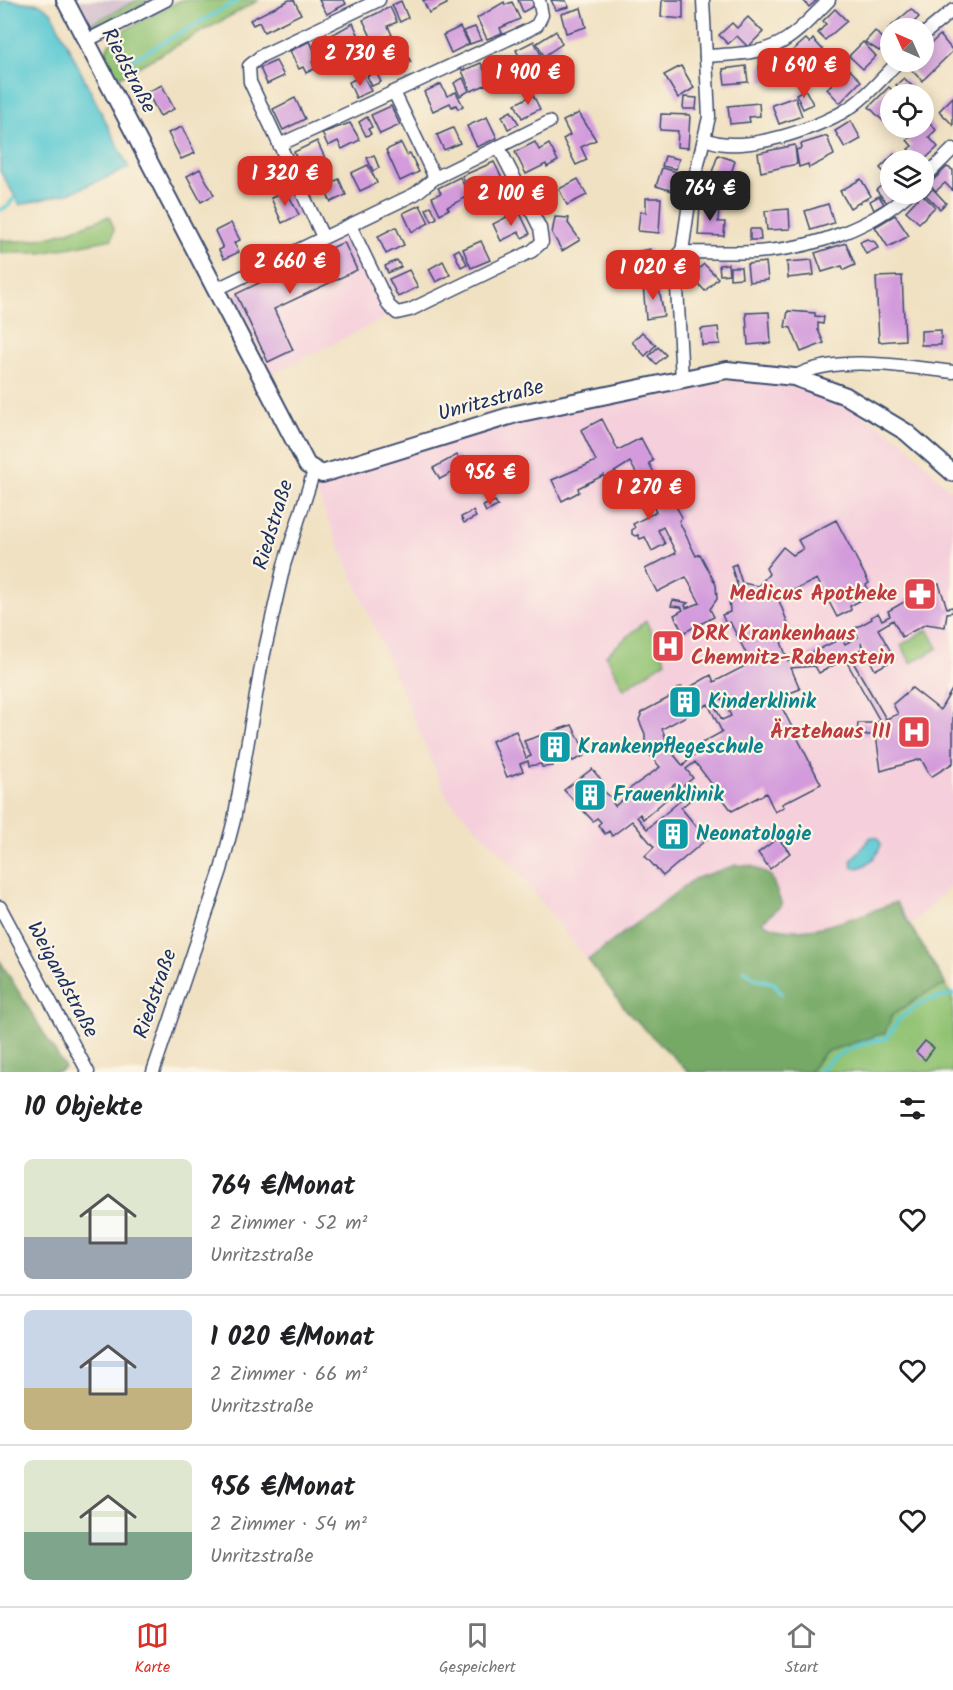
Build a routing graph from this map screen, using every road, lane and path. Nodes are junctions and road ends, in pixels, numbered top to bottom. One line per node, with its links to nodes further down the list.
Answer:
1 (65, 0): 9 (street, Riedstraße)
2 (166, 0): 9 (street)
3 (379, 0): 15 (street)
4 (539, 0): 12 (street)
5 (703, 0): 10 (street)
6 (829, 0): 10 (street)
7 (953, 10): 8 (street)
8 (934, 26)
9 (86, 41): 24 (street, Riedstraße)
10 (706, 56): 14 (street)
11 (888, 72): 14 (street)
12 (394, 92): 15 (street); 19 (street)
13 (549, 122): 16 (street)
14 (706, 139): 23 (street)
15 (279, 145): 22 (street)
16 (499, 148): 19 (street); 21 (street)
17 (953, 149): 18 (street)
18 (934, 168)
19 (435, 178): 21 (street)
20 (894, 204): 23 (street)
21 (350, 225): 22 (street)
22 (322, 237): 24 (street)
23 (680, 252): 27 (street)
24 (217, 289): 28 (street, Riedstraße)
25 (953, 372): 26 (street)
26 (794, 377): 27 (street, Unritzstraße); 29 (street, Unritzstraße)
27 (682, 380): 28 (street, Unritzstraße)
28 (314, 471): 32 (street, Riedstraße)
29 (953, 473)
30 (0, 908): 31 (street, Weigandstraße)
31 (88, 1072)
32 (153, 1072)

